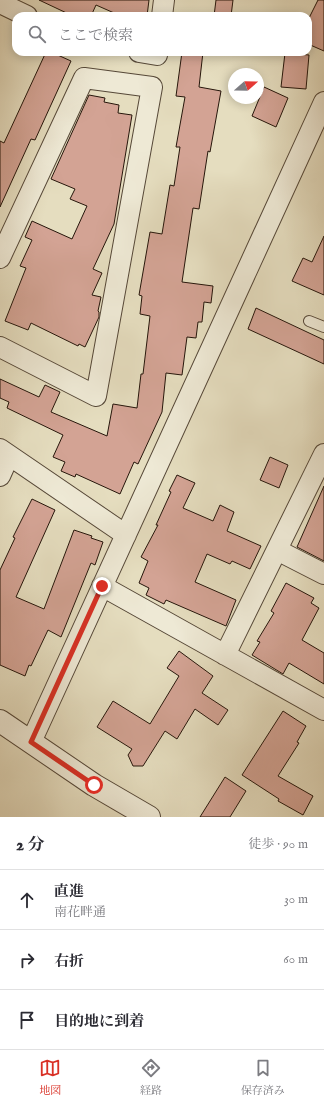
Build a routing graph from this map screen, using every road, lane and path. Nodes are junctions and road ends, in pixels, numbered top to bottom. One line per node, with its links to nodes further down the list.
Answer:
1 (164, 0): 4 (street)
2 (0, 3): 3 (street)
3 (18, 12)
4 (162, 12)
5 (324, 102): 13 (street)
6 (0, 258): 9 (street)
7 (309, 321): 8 (lane)
8 (324, 327)
9 (0, 347)
10 (5, 452): 12 (street); 13 (street)
11 (324, 454): 14 (street)
12 (0, 476)
13 (126, 535): 16 (street)
14 (277, 550): 15 (street); 17 (street)
15 (324, 574)
16 (102, 586): 17 (street); 20 (street)
17 (225, 655): 18 (street)
18 (324, 710)
19 (0, 721): 20 (street)
20 (31, 742): 21 (street)
21 (149, 817)

